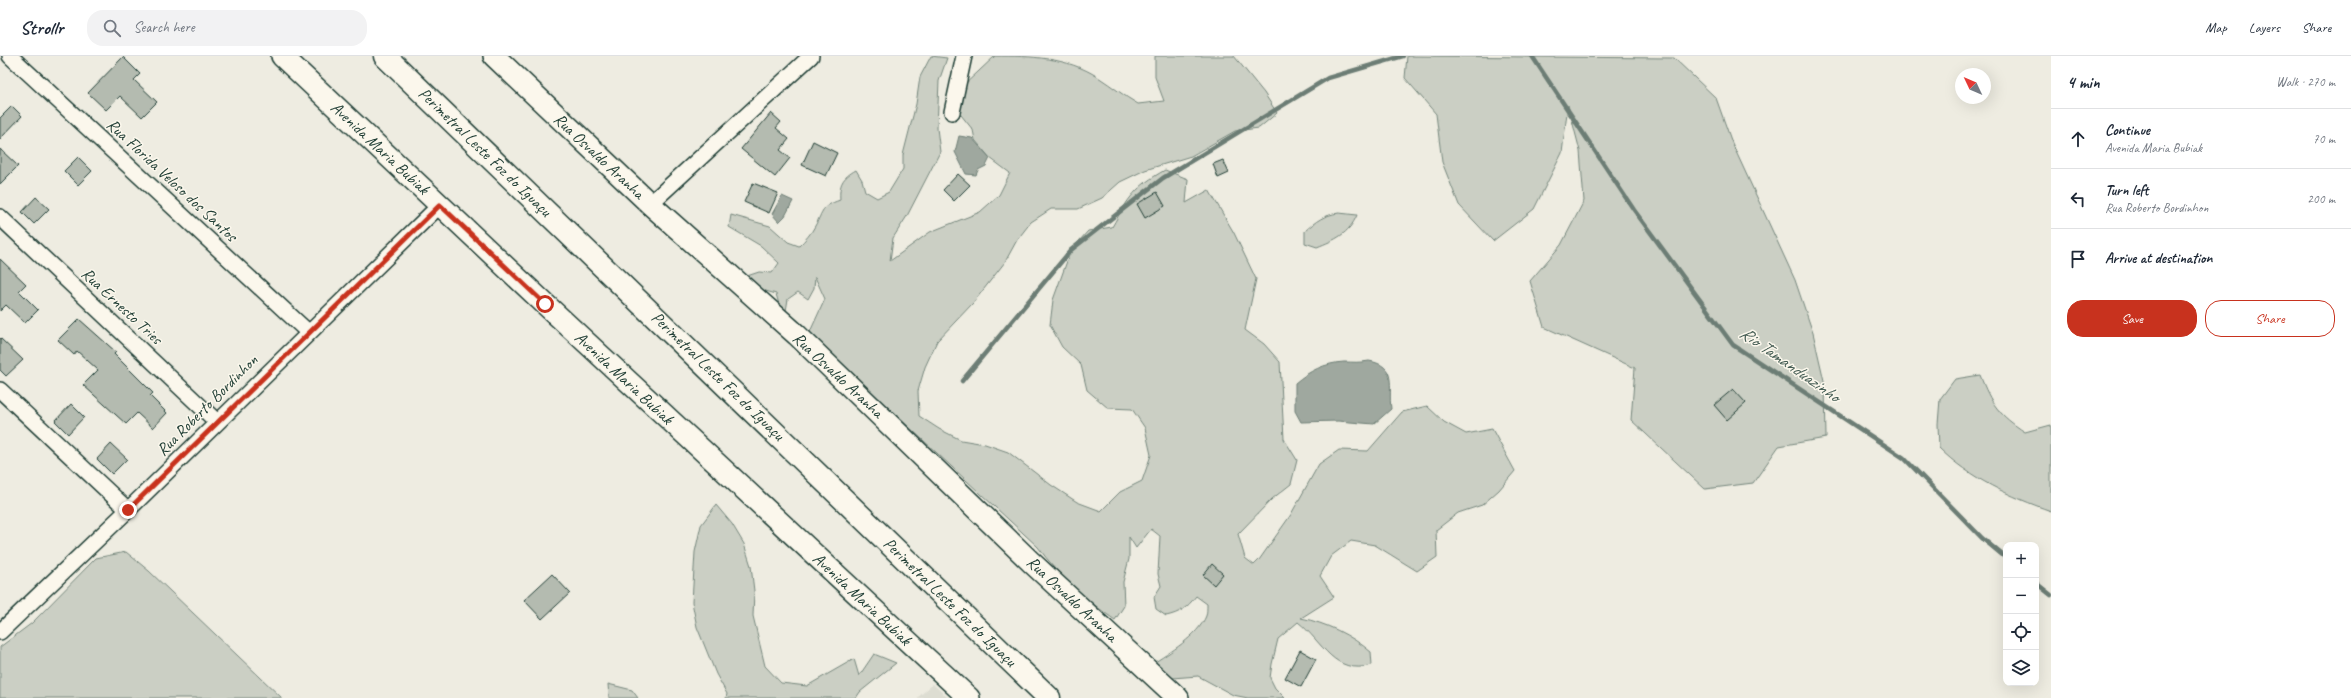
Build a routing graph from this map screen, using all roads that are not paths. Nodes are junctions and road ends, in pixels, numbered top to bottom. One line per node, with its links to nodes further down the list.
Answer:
1 (10, 56): 11 (street, Rua Florida Veloso dos Santos)
2 (282, 56): 9 (street, Avenida Maria Bubiak)
3 (385, 56): 17 (highway, Perimetral Leste Foz do Iguaçu)
4 (494, 56): 8 (street, Rua Osvaldo Aranha)
5 (811, 56): 8 (street)
6 (964, 56): 7 (street)
7 (952, 112)
8 (650, 204): 18 (street, Rua Osvaldo Aranha)
9 (440, 205): 11 (street, Rua Roberto Bordinhon); 16 (street, Avenida Maria Bubiak)
10 (0, 217): 13 (street, Rua Ernesto Tries)
11 (308, 332): 13 (street, Rua Roberto Bordinhon)
12 (0, 390): 14 (street)
13 (217, 422): 14 (street, Rua Roberto Bordinhon)
14 (128, 510): 15 (street, Rua Roberto Bordinhon)
15 (0, 632)
16 (969, 698)
17 (1049, 698)
18 (1178, 698)

